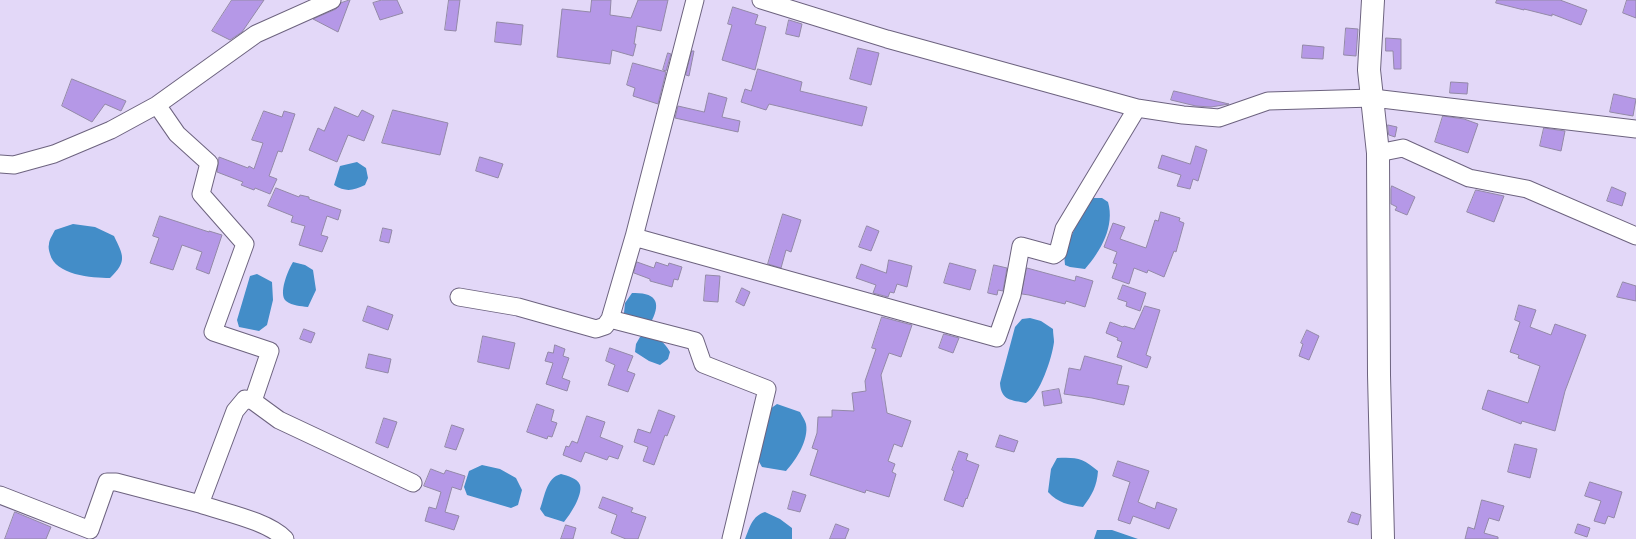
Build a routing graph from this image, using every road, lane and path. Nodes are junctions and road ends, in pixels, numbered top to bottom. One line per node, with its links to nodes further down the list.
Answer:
1 (332, 0): 6 (street)
2 (696, 0): 12 (street)
3 (761, 0): 7 (street)
4 (1373, 0): 5 (main road)
5 (1373, 98): 7 (street); 8 (street); 9 (main road)
6 (158, 105): 10 (street); 15 (street)
7 (1136, 108): 12 (street)
8 (1636, 129)
9 (1378, 153): 11 (street); 21 (main road)
10 (0, 164)
11 (1636, 236)
12 (634, 237): 14 (street)
13 (459, 296): 14 (street)
14 (610, 318): 20 (street)
15 (253, 401): 16 (street); 18 (street)
16 (413, 483)
17 (0, 495): 18 (street)
18 (200, 504): 19 (street)
19 (285, 539)
20 (731, 539)
21 (1383, 539)

